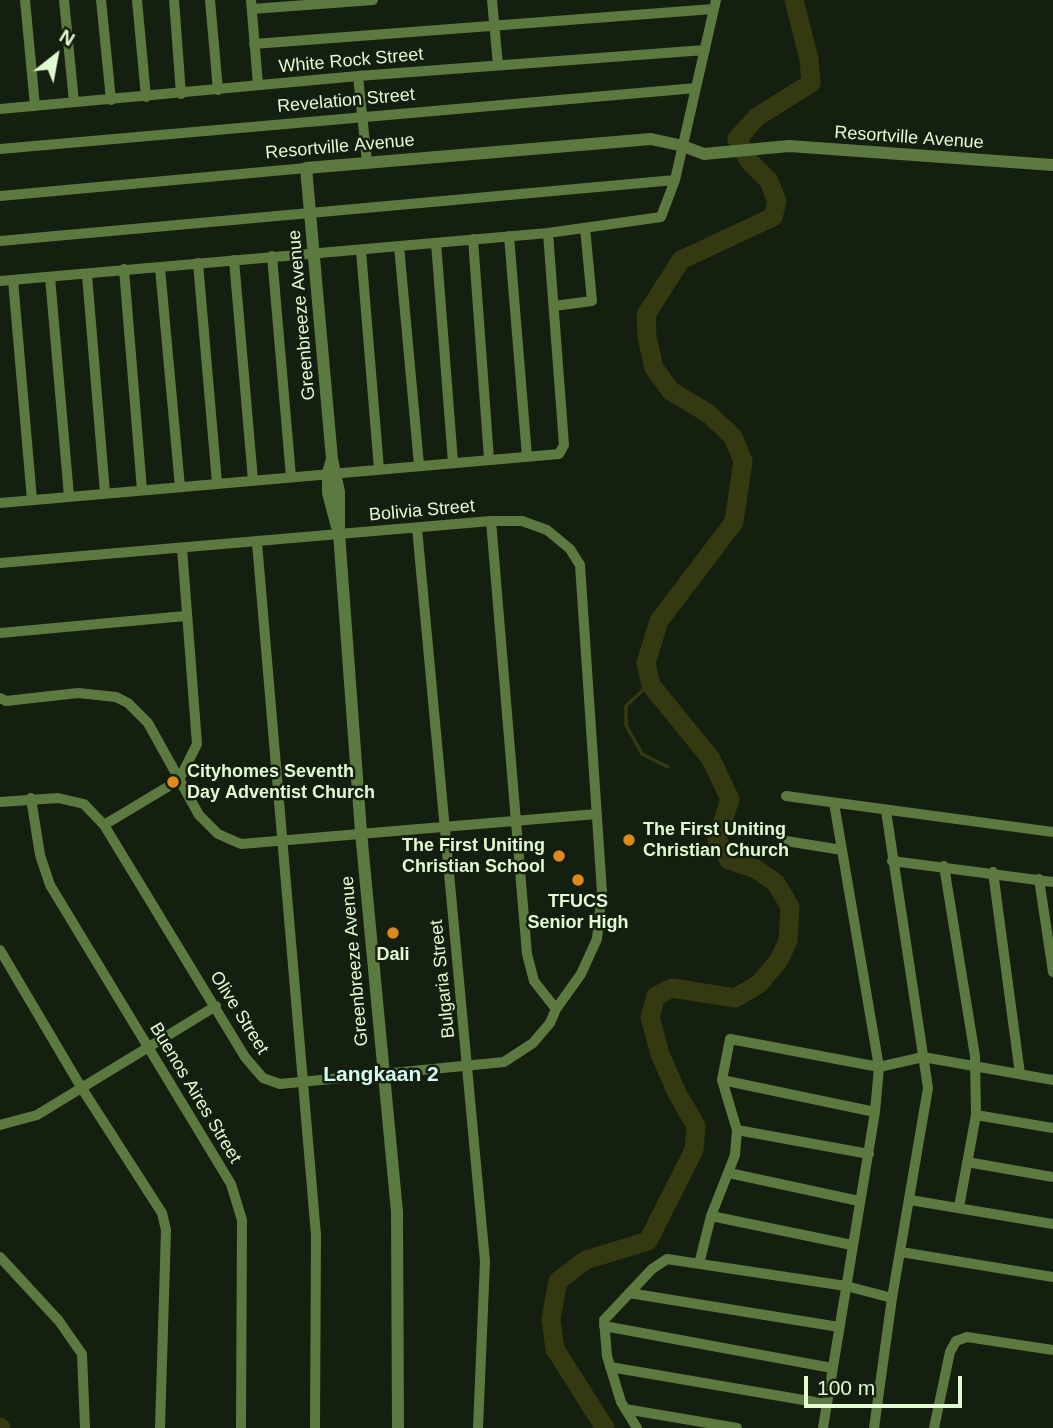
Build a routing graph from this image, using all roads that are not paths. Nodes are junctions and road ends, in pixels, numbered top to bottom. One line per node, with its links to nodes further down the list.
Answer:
1 (25, 0): 23 (street)
2 (64, 0): 22 (street)
3 (101, 0): 21 (street)
4 (137, 0): 20 (street)
5 (174, 0): 19 (street)
6 (210, 0): 18 (street)
7 (373, 0): 9 (street)
8 (492, 0): 11 (street)
9 (252, 5): 12 (street)
10 (715, 5): 11 (street); 13 (street)
11 (494, 27): 12 (street); 14 (street)
12 (254, 44): 16 (street)
13 (705, 50): 14 (street, White Rock Street); 17 (street)
14 (498, 65): 15 (street, White Rock Street)
15 (358, 76): 16 (street, White Rock Street); 25 (street)
16 (258, 85): 18 (street, White Rock Street)
17 (696, 89): 25 (street, Revelation Street); 26 (street)
18 (218, 90): 19 (street, White Rock Street)
19 (181, 94): 20 (street, White Rock Street)
20 (146, 97): 21 (street, White Rock Street)
21 (111, 100): 22 (street, White Rock Street)
22 (74, 103): 23 (street, White Rock Street)
23 (35, 106): 24 (street, White Rock Street)
24 (0, 109)
25 (362, 115): 27 (street, Revelation Street); 28 (street)
26 (683, 146): 28 (street, Resortville Avenue); 29 (street, Resortville Avenue); 31 (street)
27 (0, 149)
28 (367, 162): 30 (street, Resortville Avenue)
29 (1053, 165)
30 (306, 168): 32 (street, Resortville Avenue); 33 (street, Greenbreeze Avenue)
31 (674, 180): 33 (street); 34 (street)
32 (0, 196)
33 (310, 212): 38 (street); 42 (street, Greenbreeze Avenue)
34 (585, 228): 35 (street); 52 (street)
35 (548, 233): 36 (street); 52 (street)
36 (509, 236): 37 (street); 53 (street)
37 (473, 239): 39 (street); 54 (street)
38 (0, 241)
39 (436, 243): 40 (street); 55 (street)
40 (399, 246): 41 (street); 56 (street)
41 (361, 251): 42 (street); 58 (street)
42 (315, 254): 43 (street); 57 (street, Greenbreeze Avenue)
43 (272, 256): 44 (street); 59 (street)
44 (234, 260): 45 (street); 60 (street)
45 (198, 263): 46 (street); 61 (street)
46 (160, 268): 47 (street); 62 (street)
47 (124, 269): 48 (street); 63 (street)
48 (87, 275): 49 (street); 64 (street)
49 (50, 277): 50 (street); 65 (street)
50 (13, 280): 51 (street); 66 (street)
51 (0, 281)
52 (554, 306): 53 (street)
53 (527, 456): 54 (street)
54 (489, 459): 55 (street)
55 (453, 462): 56 (street)
56 (419, 465): 58 (street)
57 (332, 469): 58 (street); 59 (street); 70 (street, Greenbreeze Avenue)
58 (379, 469)
59 (290, 477): 60 (street)
60 (253, 480): 61 (street)
61 (217, 483): 62 (street)
62 (180, 487): 63 (street)
63 (142, 491): 64 (street)
64 (105, 494): 65 (street)
65 (69, 496): 66 (street)
66 (32, 500): 67 (street)
67 (0, 503)
68 (492, 521): 69 (street, Bolivia Street); 83 (street, Bolivia Street); 84 (street)
69 (417, 528): 70 (street, Bolivia Street); 86 (street, Bulgaria Street)
70 (339, 533): 71 (street, Bolivia Street); 87 (street, Greenbreeze Avenue)
71 (257, 543): 72 (street, Bolivia Street); 89 (street)
72 (182, 548): 73 (street, Bolivia Street); 74 (street)
73 (0, 563)
74 (185, 616): 75 (street); 77 (street)
75 (0, 633)
76 (0, 698): 77 (street)
77 (179, 780): 85 (street); 89 (street)
78 (786, 796): 81 (street)
79 (31, 798): 80 (street, Olive Street); 85 (street, Olive Street); 101 (street, Buenos Aires Street)
80 (0, 802)
81 (834, 803): 82 (street); 91 (street)
82 (886, 811): 88 (street); 92 (street)
83 (597, 814): 84 (street); 100 (street, Bolivia Street)
84 (518, 819): 86 (street); 100 (street)
85 (104, 825): 99 (street, Olive Street)
86 (442, 825): 87 (street); 103 (street, Bulgaria Street)
87 (361, 832): 89 (street); 106 (street, Greenbreeze Avenue)
88 (1053, 832)
89 (281, 839): 110 (street)
90 (786, 841): 91 (street)
91 (842, 850): 105 (street)
92 (892, 861): 93 (street); 102 (street)
93 (944, 866): 94 (street); 104 (street)
94 (993, 872): 95 (street); 107 (street)
95 (1039, 879): 96 (street); 98 (street)
96 (1053, 882)
97 (0, 950): 111 (street)
98 (1053, 972)
99 (216, 1006): 101 (street); 110 (street, Olive Street)
100 (556, 1009): 103 (street, Olive Street)
101 (149, 1049): 111 (street); 143 (street, Buenos Aires Street)
102 (923, 1057): 104 (street); 105 (street); 121 (street)
103 (468, 1066): 106 (street, Olive Street); 146 (street, Bulgaria Street)
104 (975, 1066): 107 (street); 113 (street)
105 (879, 1067): 108 (street); 112 (street)
106 (382, 1073): 110 (street, Olive Street); 145 (street, Greenbreeze Avenue)
107 (1020, 1074): 109 (street)
108 (722, 1080): 112 (street); 116 (street)
109 (1053, 1080)
110 (304, 1082): 144 (street)
111 (81, 1087): 114 (street); 142 (street)
112 (875, 1112): 117 (street)
113 (976, 1115): 115 (street); 118 (street)
114 (0, 1125)
115 (1053, 1128)
116 (737, 1130): 117 (street); 119 (street)
117 (869, 1154): 122 (street)
118 (967, 1162): 120 (street); 123 (street)
119 (729, 1173): 122 (street); 124 (street)
120 (1053, 1177)
121 (910, 1200): 123 (street); 127 (street)
122 (859, 1201): 126 (street)
123 (959, 1207): 125 (street)
124 (711, 1216): 126 (street); 129 (street)
125 (1053, 1224)
126 (852, 1245): 131 (street)
127 (901, 1252): 130 (street); 133 (street)
128 (0, 1257): 141 (street)
129 (699, 1264): 131 (street); 132 (street)
130 (1053, 1277)
131 (846, 1286): 133 (street); 135 (street)
132 (629, 1293): 134 (street); 135 (street)
133 (892, 1298): 150 (street)
134 (604, 1326): 137 (street); 138 (street)
135 (839, 1327): 138 (street)
136 (1053, 1350): 151 (street)
137 (610, 1367): 139 (street); 140 (street)
138 (832, 1368): 139 (street)
139 (827, 1404): 149 (street)
140 (625, 1409): 147 (street); 148 (street)
141 (85, 1428)
142 (160, 1428)
143 (241, 1428)
144 (315, 1428)
145 (398, 1428)
146 (478, 1428)
147 (637, 1428)
148 (737, 1428)
149 (823, 1428)
150 (874, 1428)
151 (934, 1428)

